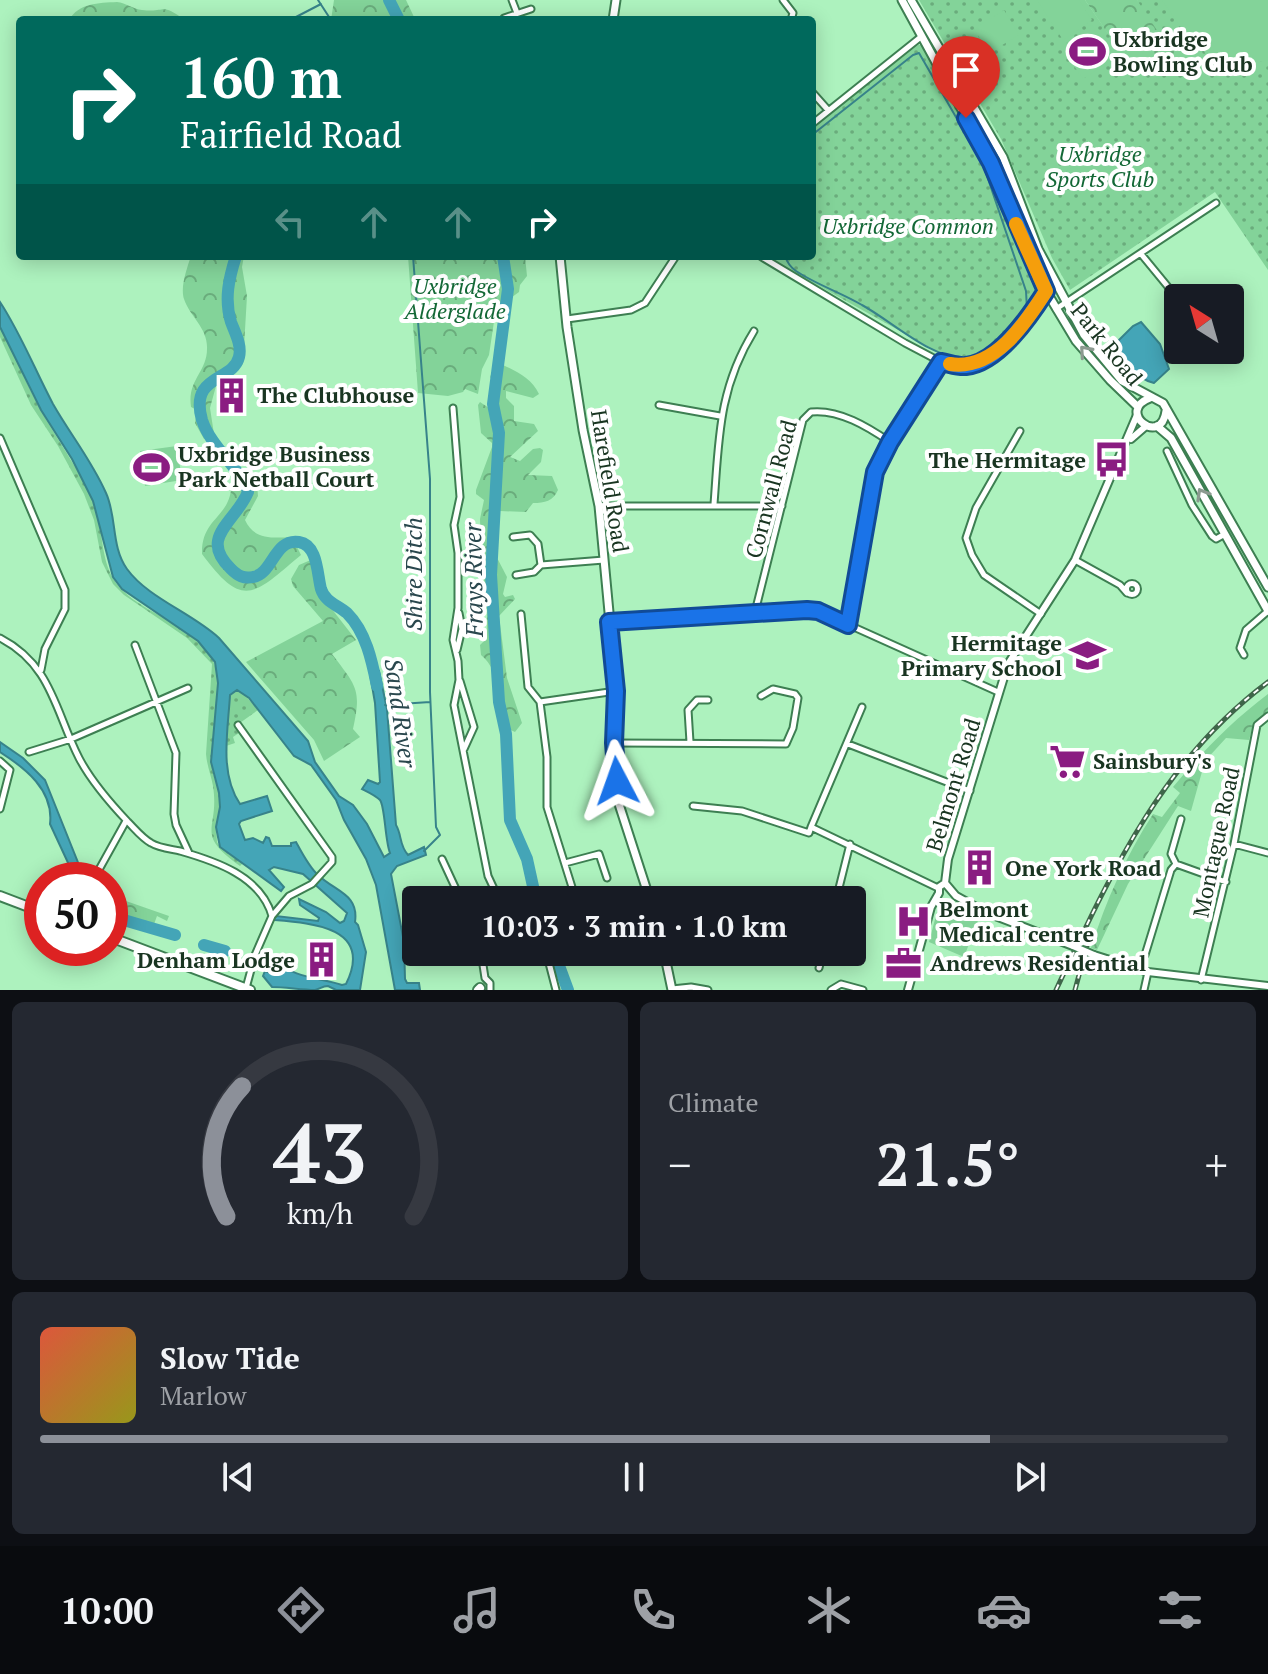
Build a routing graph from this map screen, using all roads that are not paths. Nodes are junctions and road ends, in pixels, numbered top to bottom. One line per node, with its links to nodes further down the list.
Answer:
1 (512, 0): 5 (street)
2 (902, 0): 7 (main road, Park Road)
3 (911, 0): 18 (main road, Park Road)
4 (531, 9): 5 (street)
5 (517, 13): 6 (street)
6 (509, 16)
7 (922, 36): 9 (street); 17 (main road, Park Road)
8 (816, 96): 9 (street)
9 (828, 110): 10 (street)
10 (816, 120)
11 (1216, 203): 12 (street)
12 (1141, 254): 16 (street); 18 (street)
13 (560, 260): 21 (main road, Harefield Road)
14 (673, 260): 21 (street)
15 (767, 260): 23 (street)
16 (1166, 284)
17 (1046, 291): 19 (street); 20 (main road, Park Road)
18 (1066, 303): 20 (street); 24 (main road, Park Road)
19 (1037, 306): 20 (street); 23 (street)
20 (1055, 307): 27 (main road, Park Road, one-way to 20)
21 (567, 319): 38 (main road, Harefield Road)
22 (754, 331): 29 (street)
23 (941, 362): 35 (street)
24 (1150, 398): 27 (main road); 28 (main road)
25 (659, 405): 29 (street)
26 (453, 408): 60 (street)
27 (1138, 411): 30 (main road); 34 (street, Belmont Road)
28 (1166, 411): 31 (main road); 48 (main road)
29 (720, 416): 37 (street)
30 (1146, 426): 31 (main road); 34 (street)
31 (1157, 426): 40 (main road, one-way to 31)
32 (1020, 431): 53 (street)
33 (0, 438): 59 (street)
34 (1128, 441): 43 (street, Belmont Road)
35 (890, 442): 39 (street, Cornwall Road); 55 (street)
36 (1167, 451): 40 (street)
37 (714, 504): 38 (street); 39 (street)
38 (599, 506): 42 (main road, Harefield Road)
39 (782, 506): 51 (street, Cornwall Road)
40 (1225, 534): 50 (main road)
41 (513, 537): 44 (street)
42 (604, 560): 44 (street); 54 (main road, Harefield Road)
43 (1075, 560): 47 (street); 53 (street, Belmont Road)
44 (541, 565): 45 (street)
45 (516, 575)
46 (1131, 584): 47 (street); 49 (street); 49 (street)
47 (1120, 585): 49 (street)
48 (1268, 587)
49 (1127, 593)
50 (1268, 611): 58 (street)
51 (755, 612): 54 (street); 55 (street)
52 (521, 614): 67 (street)
53 (1041, 614): 63 (street, Belmont Road)
54 (609, 622): 62 (main road, Harefield Road)
55 (848, 625): 63 (street)
56 (0, 638): 59 (street)
57 (135, 645): 66 (street)
58 (1244, 655)
59 (41, 671): 71 (street)
60 (459, 680): 75 (street); 75 (street)
61 (188, 688): 66 (street)
62 (616, 691): 67 (street); 73 (main road, Harefield Road)
63 (998, 692): 78 (street, Belmont Road)
64 (761, 696): 72 (street)
65 (708, 700): 72 (street)
66 (157, 702): 71 (street); 87 (street)
67 (540, 702): 90 (street)
68 (862, 707): 74 (street)
69 (1268, 716): 85 (street, Montague Road)
70 (238, 725): 104 (street)
71 (71, 739): 76 (street); 82 (street)
72 (690, 742): 73 (street)
73 (614, 743): 98 (main road, Harefield Road)
74 (848, 744): 78 (street); 83 (street)
75 (464, 749): 96 (street)
76 (29, 752)
77 (0, 761): 80 (street)
78 (971, 791): 94 (street, Belmont Road)
79 (693, 806): 83 (street)
80 (0, 809)
81 (1181, 819): 91 (street)
82 (127, 820): 87 (street); 89 (street)
83 (811, 827): 84 (street)
84 (850, 844): 99 (street); 100 (street)
85 (1234, 844): 86 (street); 93 (street, Montague Road)
86 (1268, 853)
87 (190, 854): 104 (street)
88 (442, 859): 95 (street)
89 (103, 862)
90 (565, 863): 92 (street); 97 (street)
91 (1176, 864): 93 (street); 106 (street)
92 (607, 878)
93 (1226, 882): 112 (street, Montague Road)
94 (945, 883): 100 (street, Belmont Road); 101 (street, Belmont Road)
95 (455, 886)
96 (493, 886)
97 (572, 886)
98 (645, 886)
99 (840, 886)
100 (939, 891): 101 (street); 122 (street)
101 (950, 891): 110 (street, bridge)
102 (0, 896): 103 (main road)
103 (24, 905)
104 (272, 916): 114 (street)
105 (128, 944): 114 (main road)
106 (1145, 955)
107 (483, 966): 111 (street)
108 (550, 966): 117 (street)
109 (667, 966): 118 (main road)
110 (1148, 972): 112 (street); 123 (street)
111 (485, 978): 115 (street); 116 (street)
112 (1201, 980): 113 (street)
113 (1268, 986)
114 (248, 989)
115 (479, 989)
116 (490, 990)
117 (556, 990)
118 (672, 990): 119 (street)
119 (708, 990)
120 (831, 990): 121 (street)
121 (863, 990)
122 (908, 990)
123 (1144, 990)

